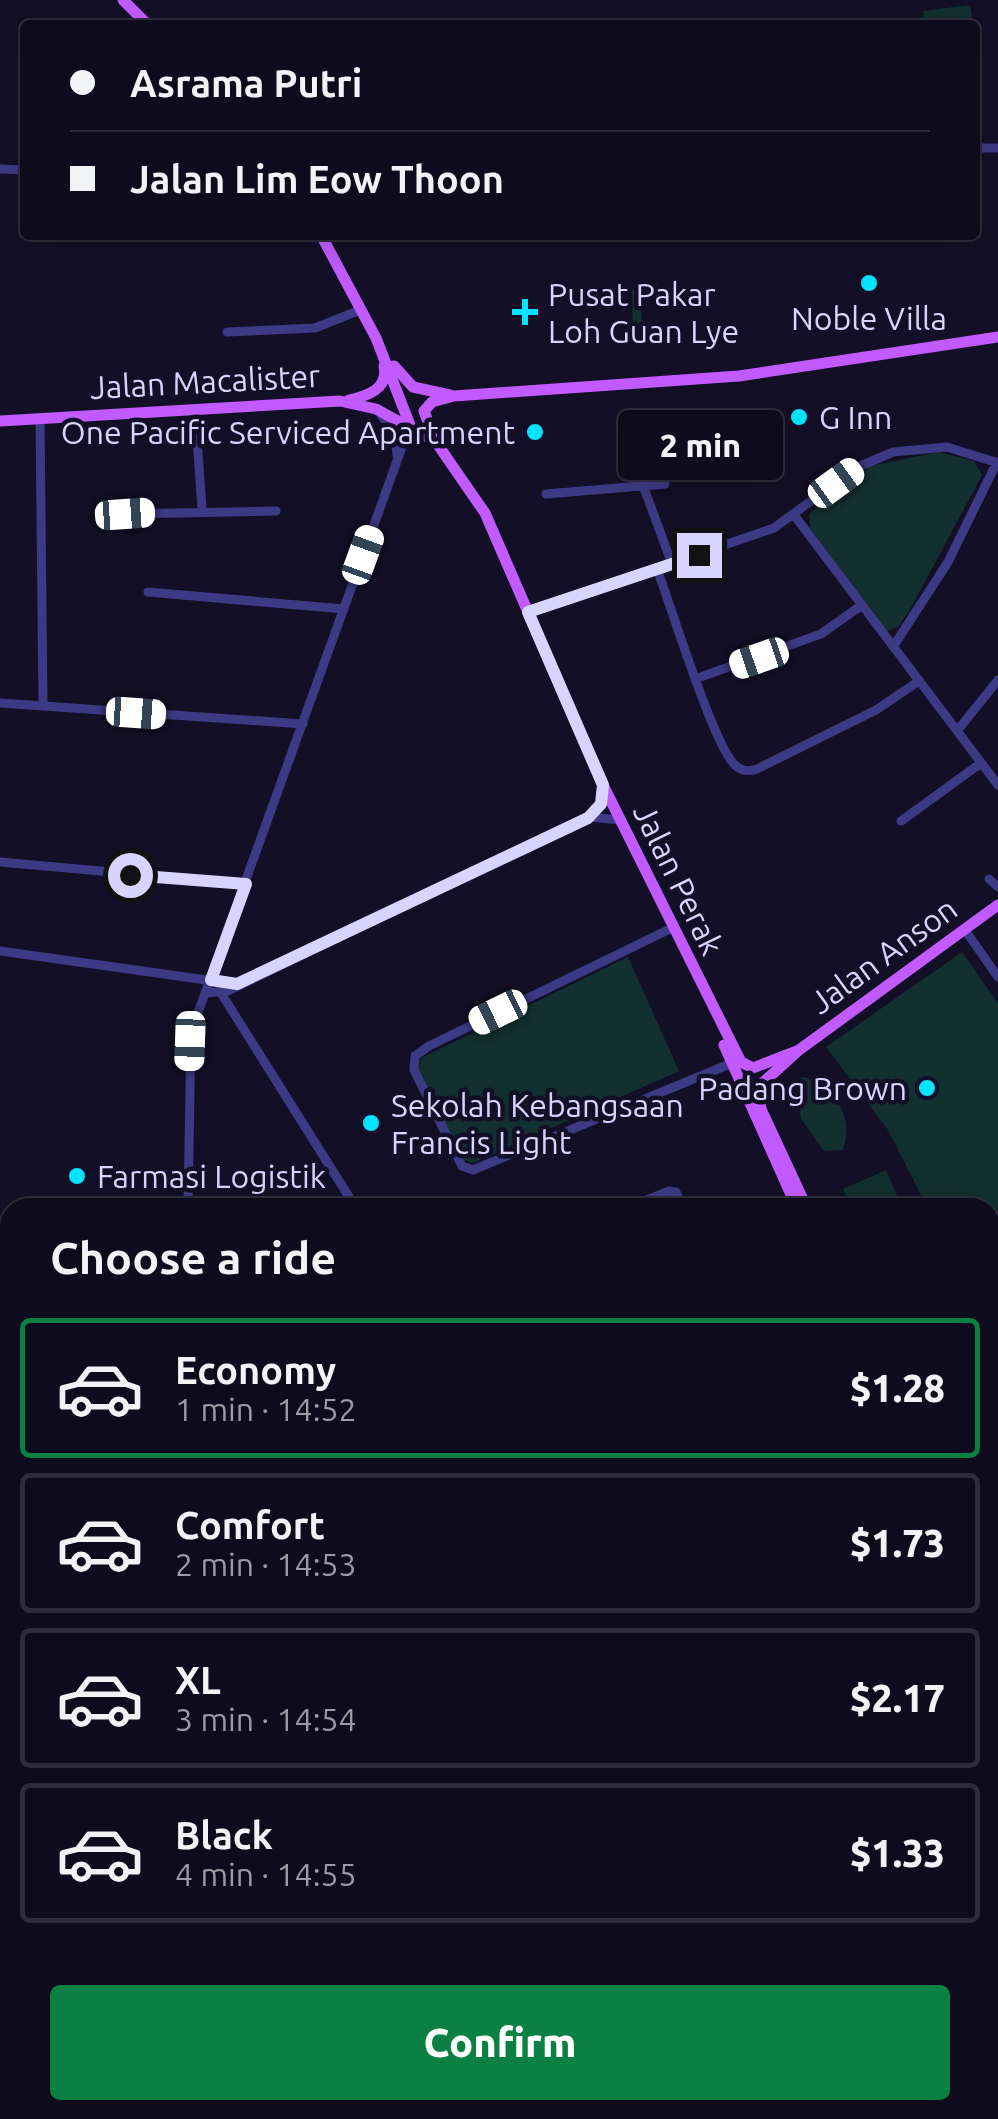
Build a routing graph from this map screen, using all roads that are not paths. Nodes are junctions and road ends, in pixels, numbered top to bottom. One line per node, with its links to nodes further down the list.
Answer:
1 (124, 0): 2 (main road)
2 (143, 20)
3 (324, 240): 4 (main road)
4 (360, 310): 5 (street); 7 (main road); 9 (main road)
5 (227, 332)
6 (998, 336): 8 (main road)
7 (381, 350): 8 (main road); 14 (main road)
8 (454, 396): 15 (main road)
9 (340, 401): 10 (main road, Jalan Macalister); 11 (main road, Jalan Macalister)
10 (196, 410): 12 (main road, Jalan Macalister); 21 (street)
11 (376, 410): 14 (main road, Jalan Macalister); 16 (street)
12 (40, 418): 13 (main road, Jalan Macalister); 36 (street)
13 (0, 421)
14 (410, 424): 15 (main road, Jalan Perak); 16 (street)
15 (436, 442): 30 (main road, Jalan Perak)
16 (396, 462): 29 (street)
17 (997, 462): 24 (street); 31 (street)
18 (665, 484): 19 (street)
19 (644, 488): 20 (street); 25 (street)
20 (546, 494)
21 (202, 509): 22 (street); 23 (street)
22 (276, 511)
23 (125, 514)
24 (794, 515): 25 (street); 28 (street)
25 (672, 564): 26 (street)
26 (657, 569): 30 (street); 32 (street)
27 (148, 592): 29 (street)
28 (862, 605): 31 (street); 32 (street)
29 (344, 609): 37 (street)
30 (528, 612): 40 (main road, Jalan Perak)
31 (893, 647): 34 (street)
32 (695, 679): 34 (street)
33 (998, 680): 38 (street)
34 (919, 681): 38 (street)
35 (0, 704): 36 (street)
36 (43, 706): 37 (street)
37 (302, 724): 47 (street)
38 (957, 731): 39 (street)
39 (981, 763): 41 (street); 44 (street)
40 (603, 785): 42 (street); 43 (main road, Jalan Perak)
41 (998, 786)
42 (588, 818): 43 (street); 55 (street)
43 (620, 820): 50 (main road, Jalan Perak)
44 (900, 821)
45 (0, 862): 47 (street)
46 (989, 879): 48 (street)
47 (246, 884): 54 (street)
48 (998, 888)
49 (998, 905): 51 (main road, Jalan Anson)
50 (672, 928): 58 (main road, Jalan Perak); 60 (street)
51 (965, 930): 53 (street); 59 (main road, Jalan Anson)
52 (0, 951): 54 (street)
53 (998, 976)
54 (211, 980): 55 (street); 56 (street)
55 (237, 984): 57 (street)
56 (205, 993): 57 (street); 61 (street)
57 (221, 993): 62 (street)
58 (716, 1018): 59 (main road, Jalan Perak); 60 (main road, Jalan Perak)
59 (799, 1050): 66 (main road)
60 (732, 1063): 65 (main road, Jalan Perak)
61 (188, 1198)
62 (350, 1198)
63 (652, 1198): 64 (street)
64 (679, 1198)
65 (799, 1198)
66 (799, 1198)

